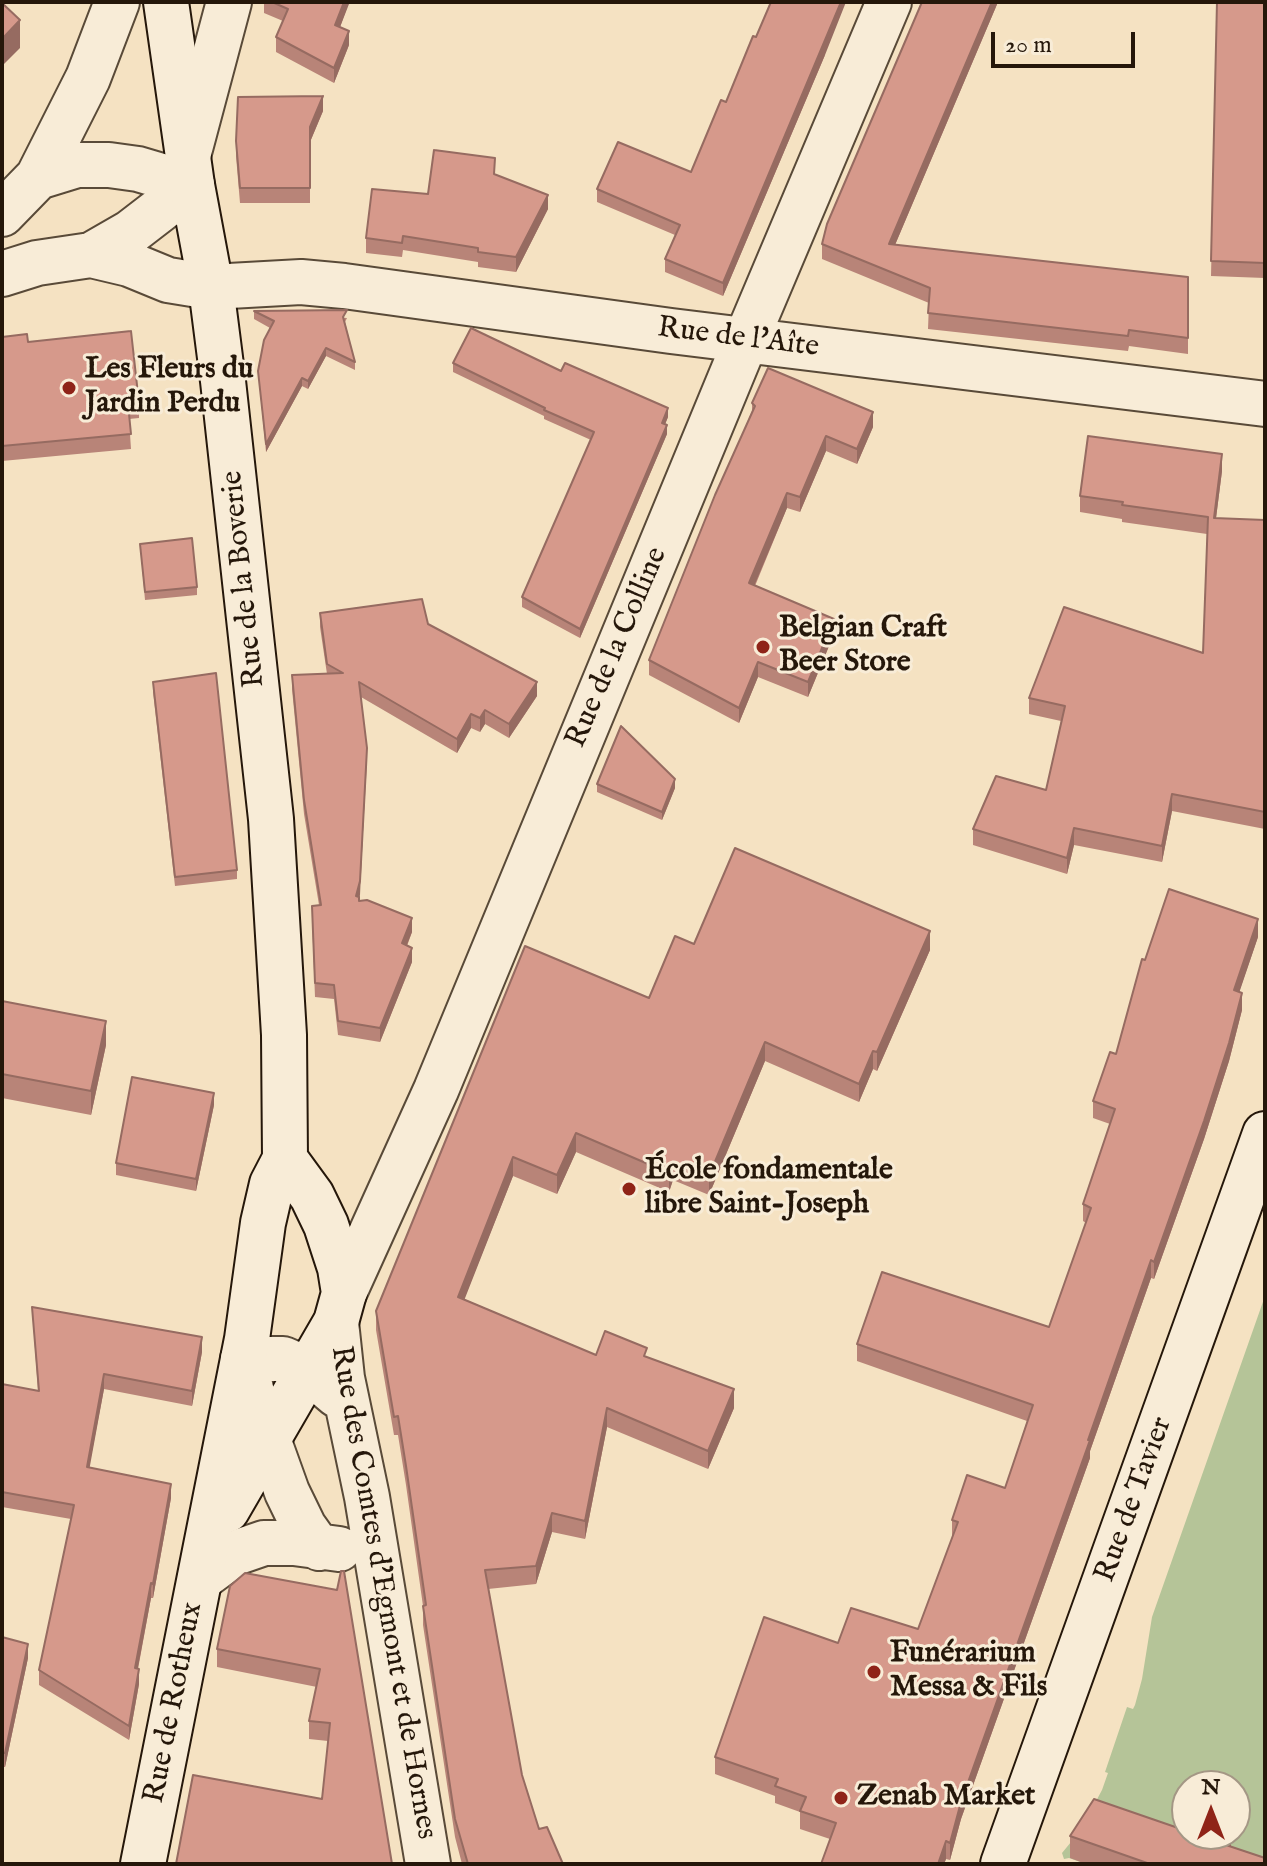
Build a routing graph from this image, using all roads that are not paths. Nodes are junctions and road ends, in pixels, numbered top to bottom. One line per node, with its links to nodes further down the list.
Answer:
1 (117, 2): 6 (street)
2 (166, 2): 5 (street, Rue de la Boverie)
3 (229, 2): 5 (street)
4 (889, 2): 11 (street, Rue de la Colline)
5 (190, 170): 6 (street); 8 (street); 10 (street, Rue de la Boverie)
6 (38, 177): 7 (street)
7 (2, 214)
8 (91, 255): 9 (street); 10 (street, Rue de l'Aîte)
9 (2, 274)
10 (211, 287): 11 (street, Rue de l'Aîte); 14 (street, Rue de la Boverie)
11 (746, 340): 12 (street, Rue de l'Aîte); 15 (street, Rue de la Colline)
12 (1265, 404)
13 (1265, 1134): 25 (street, Rue de Tavier)
14 (285, 1159): 15 (street, Rue des Comtes d'Egmont et de Hornes); 16 (street)
15 (340, 1308): 17 (street, Rue des Comtes d'Egmont et de Hornes); 18 (street, Rue des Comtes d'Egmont et de Hornes)
16 (243, 1359): 17 (street); 19 (street); 22 (street)
17 (306, 1369): 18 (street); 19 (street, Rue des Comtes d'Egmont et de Hornes)
18 (348, 1405): 20 (street, Rue des Comtes d'Egmont et de Hornes)
19 (268, 1436): 21 (street); 22 (street, Rue des Comtes d'Egmont et de Hornes)
20 (370, 1519): 21 (street); 24 (street, Rue des Comtes d'Egmont et de Hornes)
21 (319, 1548): 22 (street)
22 (204, 1561): 23 (street, Rue de Rotheux)
23 (143, 1864)
24 (428, 1864)
25 (1003, 1864)

